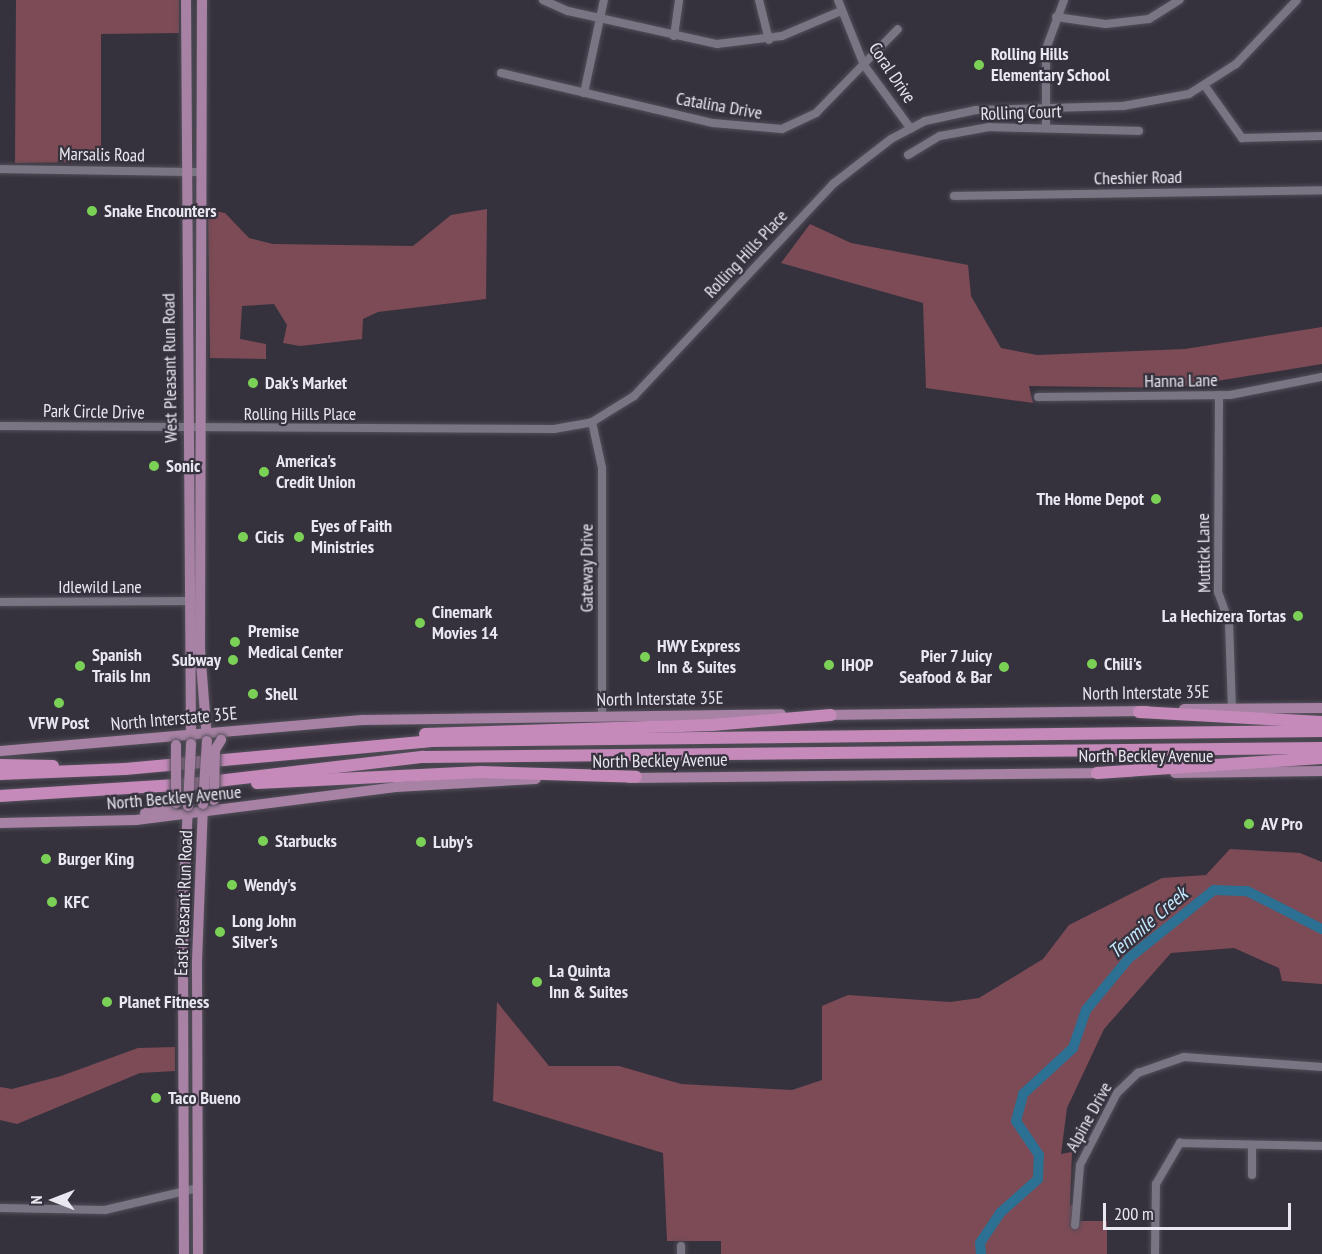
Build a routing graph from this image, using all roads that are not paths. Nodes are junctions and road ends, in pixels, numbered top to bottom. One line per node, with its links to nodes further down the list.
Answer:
1 (186, 0): 14 (main road, West Pleasant Run Road)
2 (202, 0): 15 (main road, West Pleasant Run Road)
3 (543, 0): 13 (street)
4 (604, 0): 13 (street)
5 (679, 0): 17 (street)
6 (759, 0): 18 (street)
7 (838, 0): 11 (street, Coral Drive)
8 (1064, 0): 12 (street)
9 (1179, 0): 12 (street)
10 (1297, 0): 21 (street, Rolling Hills Place)
11 (841, 11): 18 (street); 19 (street, Coral Drive)
12 (1056, 17): 23 (street)
13 (600, 19): 17 (street); 22 (street)
14 (186, 20): 15 (main road); 30 (main road, West Pleasant Run Road)
15 (202, 20): 31 (main road, West Pleasant Run Road)
16 (898, 28): 19 (street, Catalina Drive)
17 (674, 36): 18 (street)
18 (769, 40)
19 (864, 65): 22 (street, Catalina Drive); 25 (street, Coral Drive)
20 (501, 73): 22 (street, Catalina Drive)
21 (1205, 86): 23 (street, Rolling Hills Place); 27 (street)
22 (584, 93)
23 (1045, 107): 24 (street); 25 (street, Rolling Hills Place)
24 (1046, 127): 26 (street, Rolling Court); 28 (street, Rolling Court)
25 (911, 129): 37 (street, Rolling Hills Place)
26 (1139, 131)
27 (1322, 136)
28 (908, 155)
29 (0, 169): 30 (street, Marsalis Road)
30 (186, 171): 31 (street, Marsalis Road); 39 (main road, West Pleasant Run Road)
31 (202, 172): 40 (main road, West Pleasant Run Road)
32 (1322, 190): 33 (street, Cheshier Road)
33 (954, 196)
34 (1322, 377): 35 (street, Hanna Lane)
35 (1219, 395): 36 (street, Hanna Lane); 44 (street, Muttick Lane)
36 (1038, 398)
37 (592, 422): 40 (street, Rolling Hills Place); 48 (street, Gateway Drive)
38 (0, 426): 39 (street, Park Circle Drive)
39 (188, 429): 40 (street, Rolling Hills Place); 43 (main road, West Pleasant Run Road)
40 (203, 429): 41 (main road, West Pleasant Run Road)
41 (201, 601): 43 (street, Idlewild Lane); 52 (main road, West Pleasant Run Road)
42 (0, 602): 43 (street, Idlewild Lane)
43 (187, 602): 54 (main road, West Pleasant Run Road)
44 (1232, 708): 45 (main road, North Interstate 35E); 46 (main road, North Interstate 35E)
45 (1322, 708)
46 (1139, 712): 47 (main road, North Interstate 35E); 49 (highway)
47 (831, 715): 48 (main road, North Interstate 35E); 55 (highway)
48 (602, 716): 50 (main road, North Interstate 35E)
49 (1322, 722)
50 (271, 727): 52 (main road, North Interstate 35E); 67 (main road, bridge)
51 (1322, 731): 55 (highway)
52 (207, 737): 54 (main road, North Interstate 35E); 67 (main road, East Pleasant Run Road, bridge)
53 (143, 738): 54 (main road, North Interstate 35E); 57 (main road, North Interstate 35E); 70 (main road, bridge)
54 (191, 740): 68 (main road, East Pleasant Run Road, bridge)
55 (327, 748): 60 (highway)
56 (1322, 748): 65 (highway)
57 (0, 751)
58 (1322, 758): 62 (highway)
59 (0, 765): 60 (highway)
60 (108, 770): 63 (highway)
61 (1322, 771): 62 (main road, North Beckley Avenue)
62 (1097, 773): 64 (main road, North Beckley Avenue)
63 (0, 774)
64 (636, 777): 65 (highway); 69 (main road, North Beckley Avenue)
65 (137, 789): 66 (highway)
66 (0, 796)
67 (207, 806): 68 (main road, North Beckley Avenue); 69 (main road); 69 (main road, North Beckley Avenue); 73 (main road, East Pleasant Run Road)
68 (188, 811): 70 (main road, North Beckley Avenue); 72 (main road, East Pleasant Run Road)
69 (231, 811)
70 (99, 822): 71 (main road, North Beckley Avenue)
71 (0, 823)
72 (183, 974): 73 (main road); 74 (main road, East Pleasant Run Road)
73 (197, 974): 75 (main road, East Pleasant Run Road)
74 (183, 1040): 75 (main road); 78 (main road, East Pleasant Run Road)
75 (197, 1040): 77 (main road, East Pleasant Run Road)
76 (1322, 1067): 85 (street, Alpine Drive)
77 (197, 1081): 78 (main road); 82 (main road, East Pleasant Run Road)
78 (183, 1082): 83 (main road, East Pleasant Run Road)
79 (1252, 1145): 80 (street); 81 (street); 88 (street)
80 (1322, 1146)
81 (1252, 1175)
82 (198, 1188): 83 (street); 87 (main road, East Pleasant Run Road)
83 (184, 1191): 84 (street); 86 (main road, East Pleasant Run Road)
84 (0, 1208)
85 (1075, 1225)
86 (184, 1254)
87 (198, 1254)
88 (1155, 1254)

